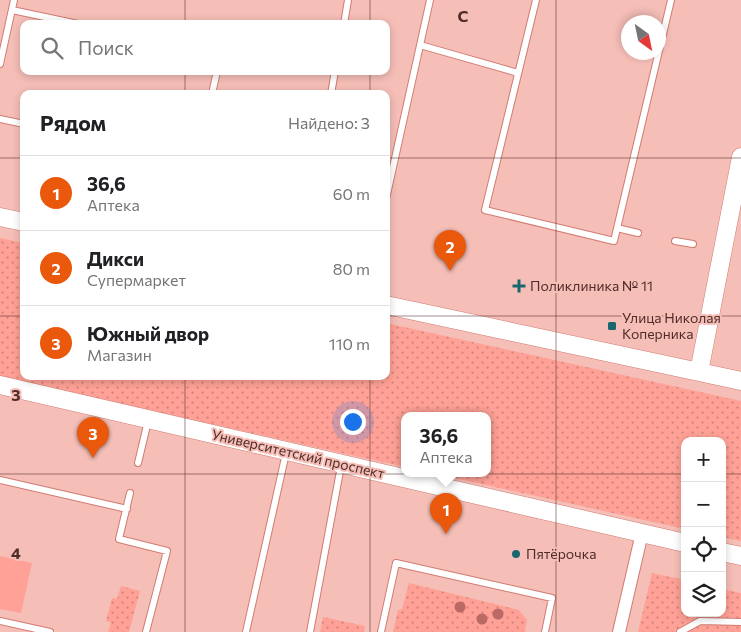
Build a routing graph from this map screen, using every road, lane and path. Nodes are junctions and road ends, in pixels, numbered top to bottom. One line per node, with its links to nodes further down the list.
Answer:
1 (14, 0): 6 (lane)
2 (348, 0): 8 (lane)
3 (430, 0): 9 (lane)
4 (536, 0): 11 (lane)
5 (671, 0): 22 (lane)
6 (12, 10): 7 (lane); 10 (lane)
7 (59, 20)
8 (345, 20)
9 (420, 45): 11 (lane); 19 (lane)
10 (0, 64)
11 (518, 72): 22 (lane)
12 (216, 75): 14 (lane)
13 (334, 75): 15 (lane)
14 (213, 90)
15 (332, 90)
16 (0, 119): 17 (lane)
17 (20, 123)
18 (741, 158): 27 (main road)
19 (390, 181)
20 (0, 217): 21 (main road)
21 (20, 221)
22 (617, 228): 23 (lane)
23 (638, 233)
24 (675, 240): 25 (lane)
25 (693, 244)
26 (390, 306): 27 (main road)
27 (699, 372): 28 (main road)
28 (741, 381)
29 (0, 385): 30 (main road, Университетский проспект)
30 (148, 420): 31 (main road, Университетский проспект); 32 (lane)
31 (286, 452): 33 (main road, Университетский проспект); 45 (lane)
32 (138, 463)
33 (341, 464): 37 (main road, Университетский проспект); 46 (lane)
34 (0, 480): 36 (lane)
35 (130, 493): 36 (lane)
36 (127, 509): 44 (lane)
37 (642, 533): 38 (main road, Университетский проспект); 49 (street)
38 (681, 542)
39 (726, 553): 40 (main road)
40 (741, 556)
41 (0, 620): 43 (lane)
42 (741, 622): 50 (lane)
43 (50, 632)
44 (146, 632)
45 (246, 632)
46 (310, 632)
47 (381, 632): 48 (lane)
48 (545, 632)
49 (619, 632)
50 (680, 632)

